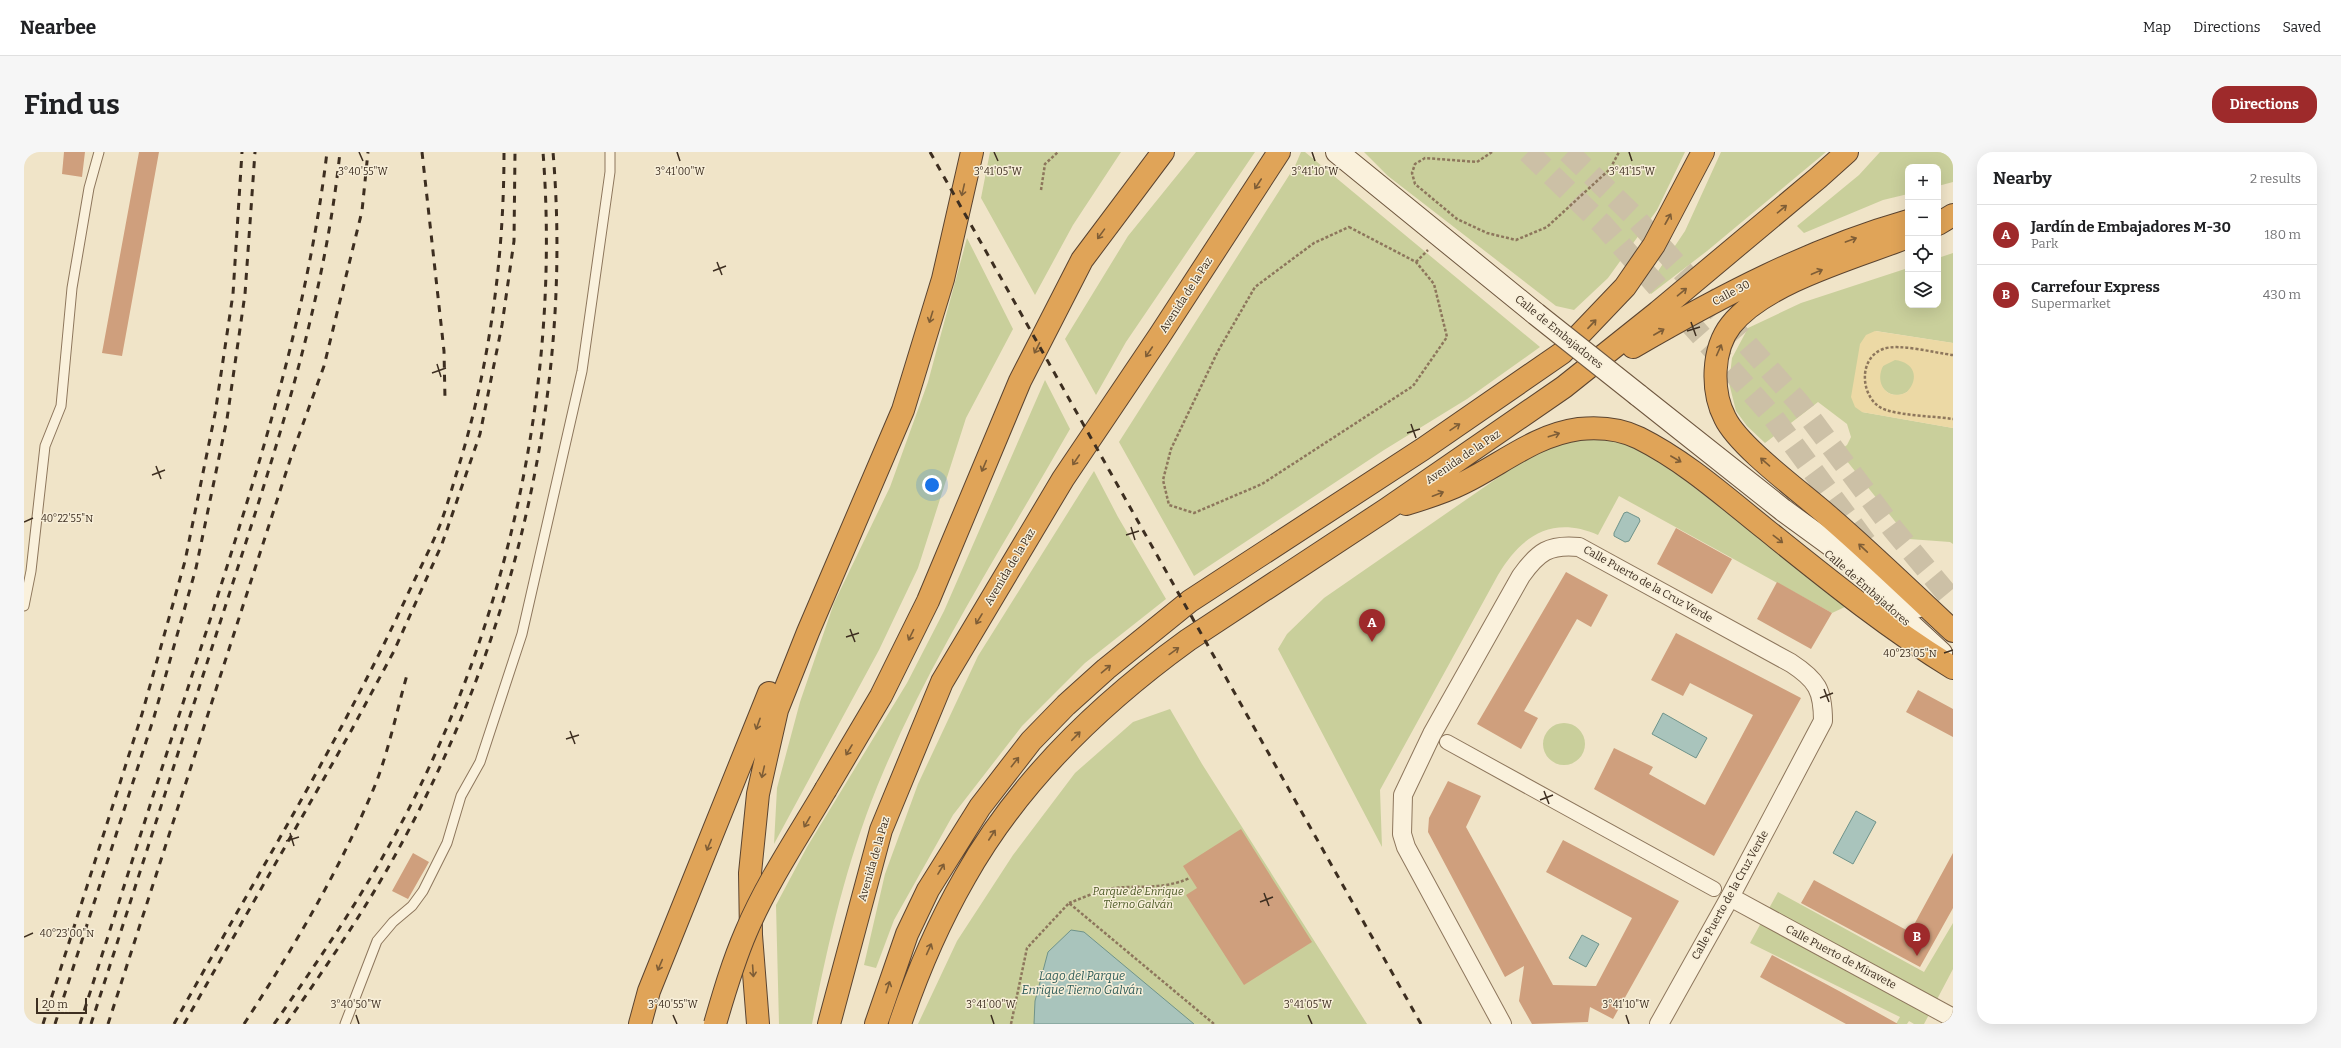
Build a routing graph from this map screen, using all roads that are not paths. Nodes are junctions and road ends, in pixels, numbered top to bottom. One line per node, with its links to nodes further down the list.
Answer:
1 (99, 152): 21 (lane)
2 (610, 152): 29 (lane)
3 (972, 152): 18 (highway, one-way to 18)
4 (1164, 152): 10 (highway)
5 (1176, 152): 10 (highway)
6 (1279, 152): 33 (highway, Avenida de la Paz, one-way to 33)
7 (1337, 152): 20 (main road, Calle de Embajadores, bridge)
8 (1703, 152): 34 (highway, one-way to 8)
9 (1846, 152): 17 (highway, one-way to 9)
10 (1124, 203): 31 (highway, one-way to 31, bridge)
11 (1953, 208): 12 (highway)
12 (1941, 211)
13 (1953, 215): 15 (highway)
14 (1905, 222): 17 (highway, Calle 30, one-way to 14)
15 (1941, 222)
16 (1905, 239): 22 (highway, one-way to 16)
17 (1564, 387): 19 (highway, Avenida de la Paz)
18 (903, 410): 30 (highway, one-way to 30); 32 (highway, one-way to 32)
19 (1387, 509): 25 (highway, one-way to 25); 35 (highway, Avenida de la Paz, one-way to 19)
20 (1783, 510): 23 (main road, Calle de Embajadores); 24 (main road, Calle de Embajadores)
21 (24, 606)
22 (1953, 631)
23 (1953, 634)
24 (1953, 664)
25 (1953, 668)
26 (1447, 742): 27 (street)
27 (1722, 893): 28 (street, Calle Puerto de Miravete); 36 (street, Calle Puerto de la Cruz Verde); 37 (street, Calle Puerto de la Cruz Verde)
28 (1951, 1017)
29 (345, 1024)
30 (640, 1024)
31 (715, 1024)
32 (758, 1024)
33 (829, 1024)
34 (876, 1024)
35 (900, 1024)
36 (1502, 1024)
37 (1659, 1024)

